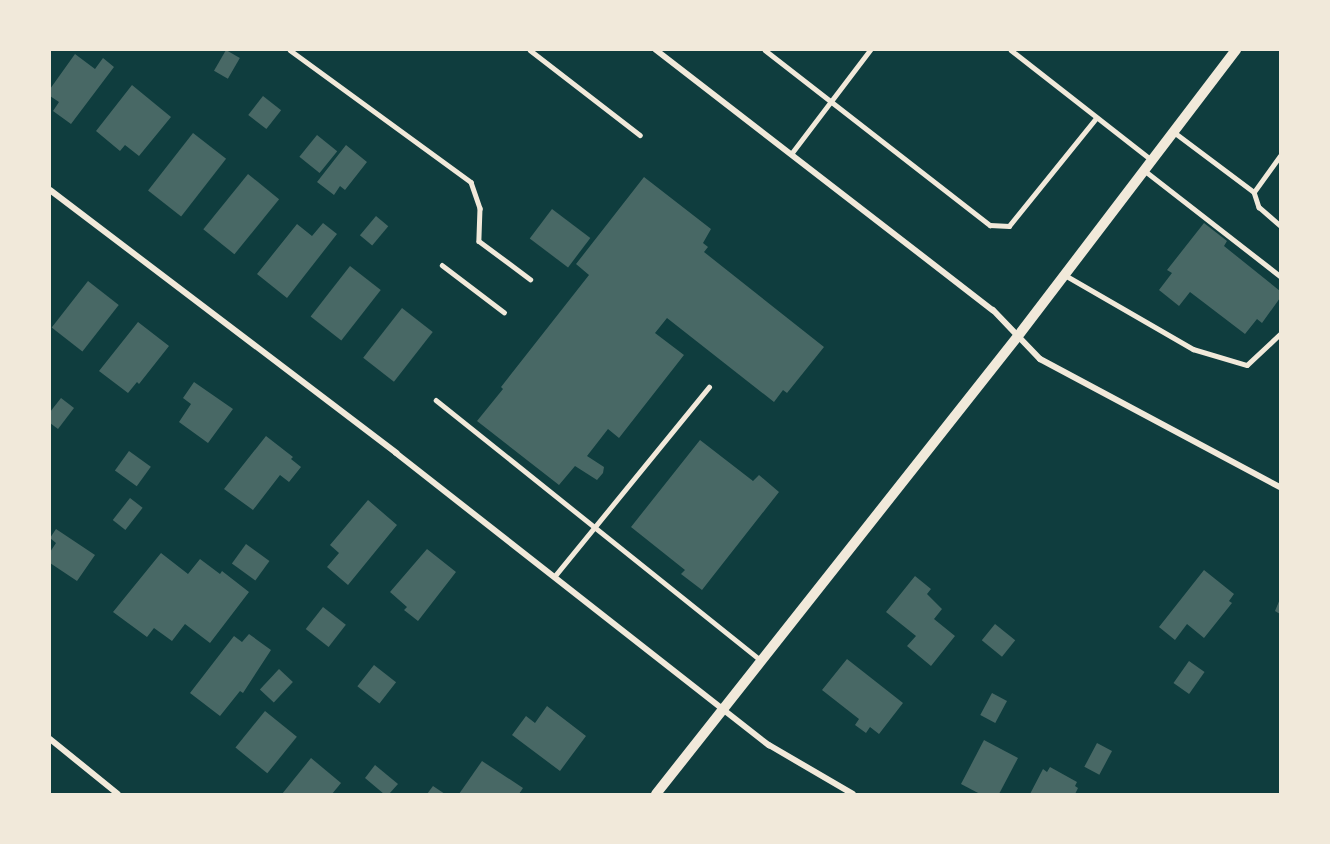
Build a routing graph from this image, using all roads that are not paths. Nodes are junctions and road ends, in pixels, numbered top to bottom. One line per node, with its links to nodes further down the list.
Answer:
1 (290, 50): 22 (lane)
2 (530, 50): 11 (lane)
3 (656, 50): 12 (street)
4 (765, 50): 8 (lane)
5 (870, 50): 8 (lane)
6 (1011, 50): 9 (lane)
7 (1236, 50): 10 (street)
8 (830, 102): 9 (lane); 12 (lane)
9 (1096, 118): 14 (lane)
10 (1173, 132): 14 (street); 17 (lane)
11 (640, 135)
12 (791, 154): 25 (street)
13 (1281, 156): 17 (lane)
14 (1152, 160): 15 (street)
15 (1144, 170): 20 (street); 21 (lane)
16 (50, 190): 30 (street)
17 (1254, 192): 18 (lane)
18 (1281, 225)
19 (442, 266): 23 (lane)
20 (1064, 275): 24 (lane); 25 (street)
21 (1281, 276)
22 (530, 279)
23 (504, 312)
24 (1281, 334)
25 (1018, 336): 28 (street); 31 (street)
26 (709, 387): 29 (lane)
27 (436, 400): 29 (lane)
28 (1281, 487)
29 (594, 528): 30 (lane); 31 (lane)
30 (554, 577): 32 (street)
31 (762, 661): 32 (street)
32 (724, 710): 35 (street); 36 (street)
33 (50, 740): 34 (street)
34 (118, 795)
35 (656, 795)
36 (853, 795)

